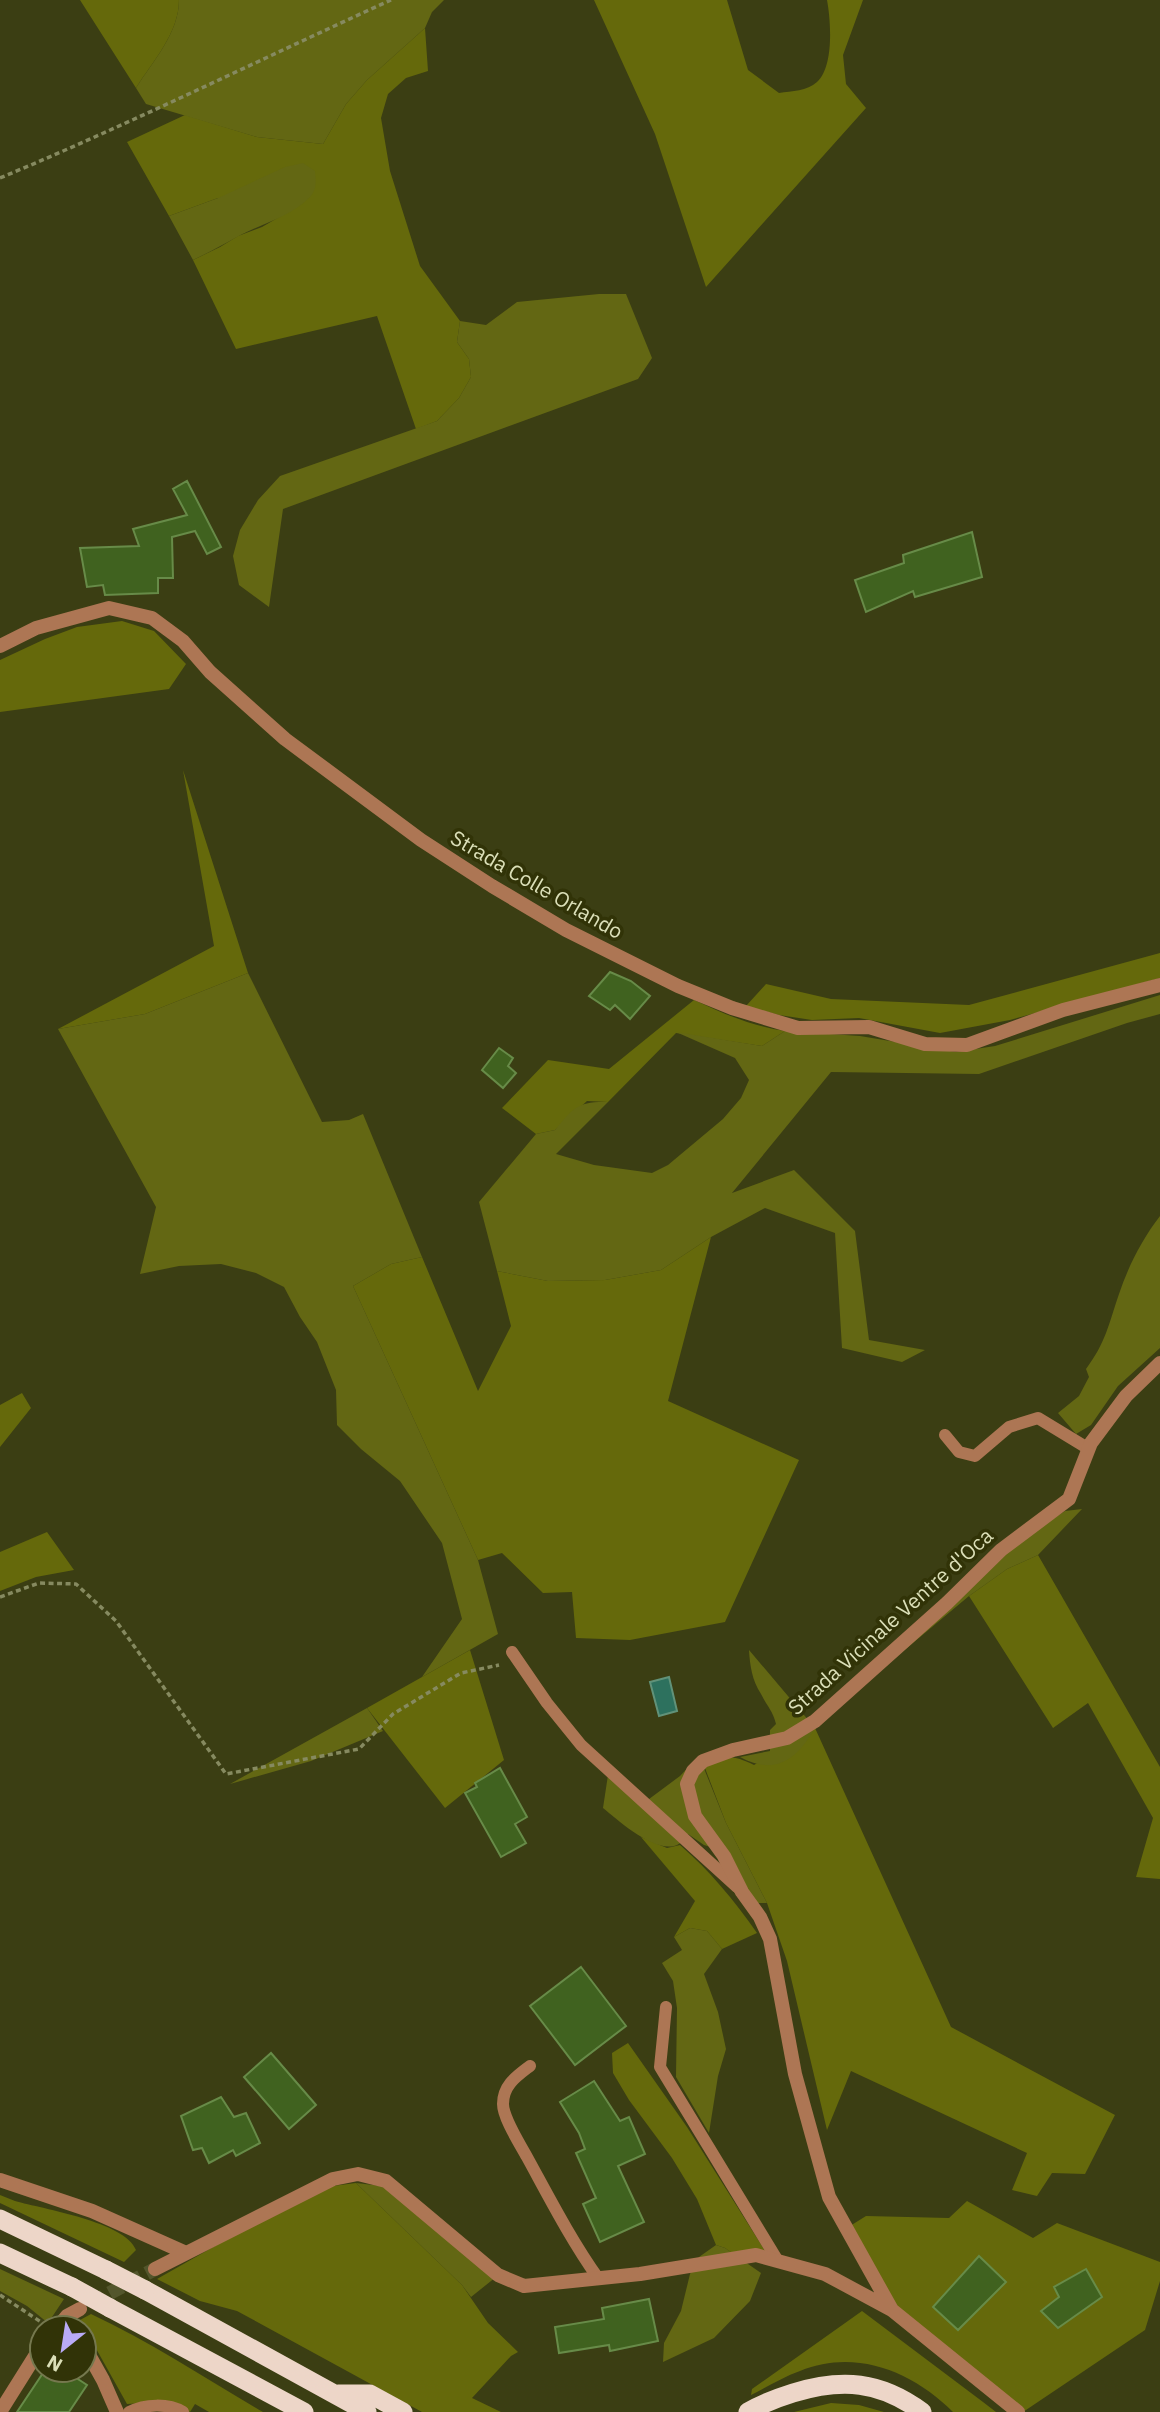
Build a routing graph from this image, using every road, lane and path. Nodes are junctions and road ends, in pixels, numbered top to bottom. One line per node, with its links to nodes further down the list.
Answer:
1 (391, 0): 2 (path)
2 (0, 178)
3 (0, 646): 4 (street, Strada Colle Orlando)
4 (1160, 985)
5 (1160, 1363): 7 (street, Strada Vicinale Ventre d'Oca)
6 (945, 1435): 7 (lane)
7 (1089, 1449): 11 (street, Strada Vicinale Ventre d'Oca)
8 (0, 1597): 10 (path)
9 (512, 1653): 11 (lane)
10 (503, 1668)
11 (743, 1892): 22 (street, Strada Vicinale Ventre d'Oca)
12 (666, 2007): 18 (lane)
13 (530, 2066): 20 (lane)
14 (0, 2180): 17 (street)
15 (0, 2219): 26 (highway, bridge)
16 (0, 2253): 32 (highway, bridge)
17 (186, 2253): 19 (street, Strada Vicinale Ventre d'Oca); 20 (street, Strada Vicinale Ventre d'Oca)
18 (778, 2260): 20 (street, Strada Vicinale Ventre d'Oca); 22 (street, Strada Vicinale Ventre d'Oca)
19 (155, 2269)
20 (598, 2278)
21 (0, 2295): 23 (path)
22 (892, 2310): 38 (street, Strada Vicinale Ventre d'Oca)
23 (31, 2314)
24 (28, 2367): 28 (street)
25 (98, 2371): 29 (street)
26 (335, 2394): 33 (highway); 34 (highway)
27 (788, 2395): 35 (highway); 36 (highway); 37 (highway)
28 (0, 2412)
29 (117, 2412)
30 (129, 2412): 31 (lane)
31 (183, 2412)
32 (304, 2412)
33 (368, 2412)
34 (403, 2412)
35 (748, 2412)
36 (771, 2412)
37 (922, 2412)
38 (1018, 2412)

